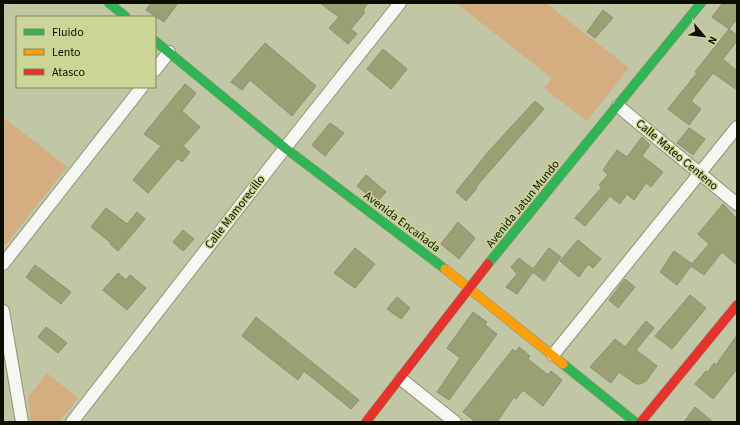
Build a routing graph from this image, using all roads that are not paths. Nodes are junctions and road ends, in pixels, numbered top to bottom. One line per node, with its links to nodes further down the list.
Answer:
1 (109, 3): 4 (main road)
2 (400, 3): 11 (street, Calle Mamorecillo)
3 (701, 3): 9 (main road, Avenida Jatun Mundo)
4 (125, 16)
5 (156, 42): 6 (main road, Avenida Encañada)
6 (169, 52): 7 (street); 11 (main road, Avenida Encañada)
7 (156, 69)
8 (141, 88): 14 (street)
9 (618, 106): 12 (street, Calle Mateo Centeno); 15 (main road, Avenida Jatun Mundo)
10 (737, 127): 12 (street)
11 (285, 148): 15 (main road, Avenida Encañada); 22 (street, Calle Mamorecillo)
12 (700, 173): 13 (street, Calle Mateo Centeno); 18 (street)
13 (737, 204)
14 (3, 264)
15 (469, 288): 18 (main road, Avenida Encañada); 19 (main road, Avenida Jatun Mundo)
16 (737, 305): 25 (main road)
17 (3, 311): 21 (street)
18 (553, 355): 20 (main road, Avenida Encañada)
19 (401, 379): 23 (main road, Avenida Jatun Mundo); 24 (street)
20 (631, 421)
21 (22, 422)
22 (72, 422)
23 (366, 422)
24 (455, 422)
25 (641, 422)

